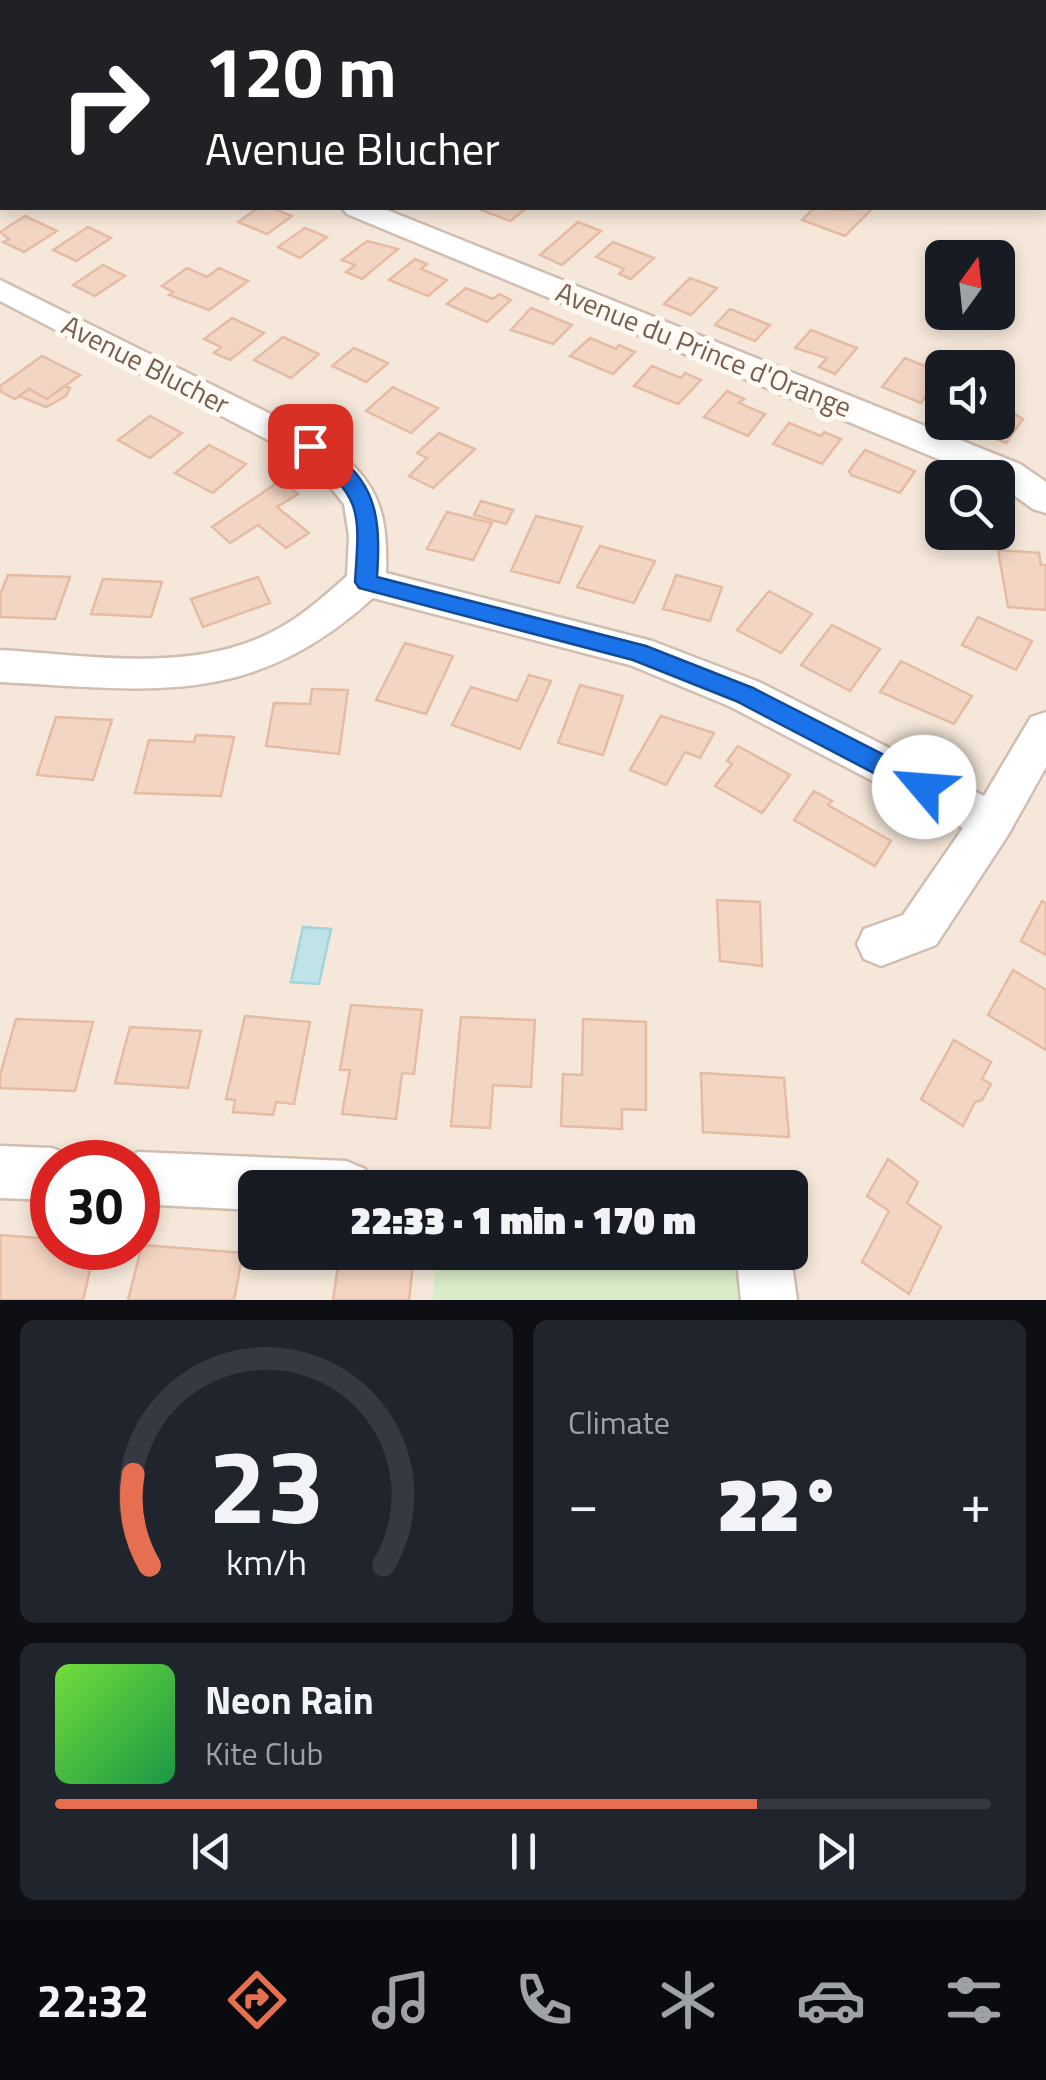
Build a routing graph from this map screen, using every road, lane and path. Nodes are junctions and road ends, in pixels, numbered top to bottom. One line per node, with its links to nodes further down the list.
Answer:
1 (362, 210): 3 (street, Avenue du Prince d'Orange)
2 (0, 290): 4 (street, Avenue Blucher)
3 (1046, 500)
4 (366, 582): 5 (street); 7 (street)
5 (0, 666)
6 (1046, 730): 7 (street)
7 (992, 822): 8 (street)
8 (881, 944)
9 (0, 1172): 10 (street)
10 (30, 1173)
11 (160, 1179): 12 (street)
12 (238, 1183)
13 (766, 1270): 14 (street)
14 (769, 1300)

